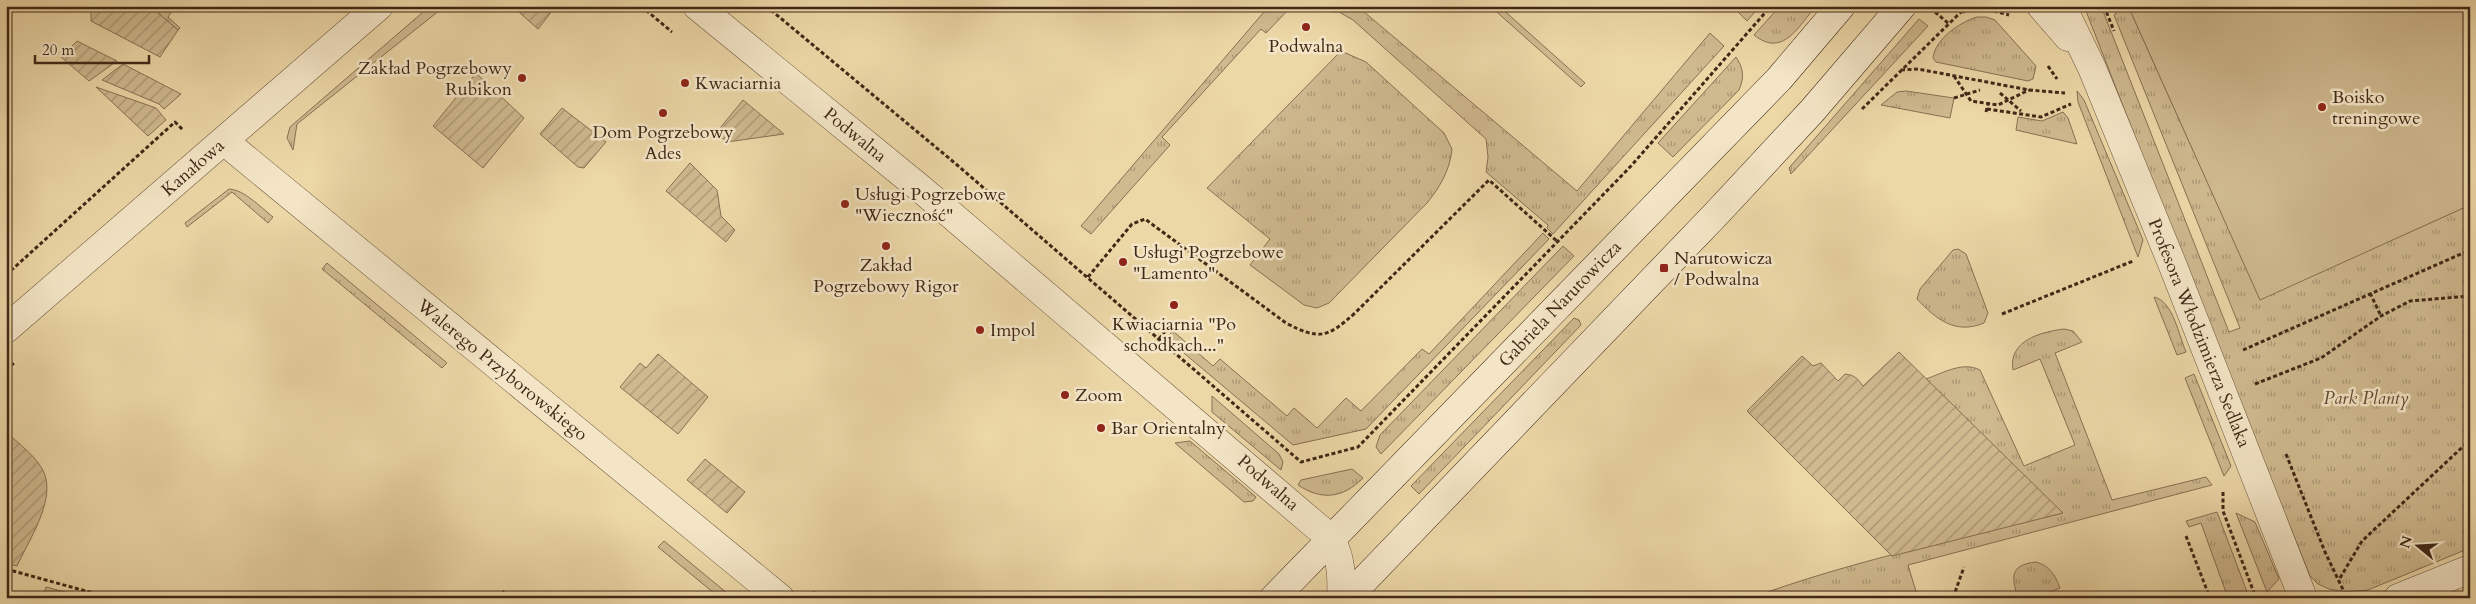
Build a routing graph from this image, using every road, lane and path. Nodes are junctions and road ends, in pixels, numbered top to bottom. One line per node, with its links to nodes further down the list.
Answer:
1 (380, 6): 31 (street, Kanałowa)
2 (418, 6): 12 (path)
3 (696, 6): 53 (street, Podwalna)
4 (766, 6): 38 (path)
5 (1771, 6): 32 (path)
6 (1841, 6): 53 (street, Gabriela Narutowicza)
7 (1902, 6): 65 (street)
8 (1929, 6): 14 (path)
9 (1967, 6): 13 (path)
10 (2042, 6): 16 (street, Profesora Włodzimierza Sedlaka)
11 (2062, 6): 16 (street, Profesora Włodzimierza Sedlaka)
12 (411, 13)
13 (2012, 19)
14 (1948, 23)
15 (2046, 62): 22 (path)
16 (2092, 68): 69 (street, Profesora Włodzimierza Sedlaka)
17 (1901, 70): 18 (path)
18 (1953, 75): 20 (path); 23 (path)
19 (1980, 90): 23 (path)
20 (2029, 90): 22 (path); 25 (path)
21 (2000, 93): 25 (path)
22 (2068, 93): 27 (path)
23 (1966, 94): 24 (path); 26 (path)
24 (1954, 98)
25 (2008, 100): 26 (path); 28 (path)
26 (1988, 104): 27 (path)
27 (2072, 104): 29 (path)
28 (2020, 111)
29 (2075, 113)
30 (186, 134): 37 (path)
31 (224, 141): 44 (street, Kanałowa); 61 (street, Walerego Przyborowskiego)
32 (1558, 242): 38 (path); 45 (path)
33 (2470, 250): 39 (path)
34 (2129, 252): 35 (path)
35 (2133, 262): 36 (path); 41 (path)
36 (2136, 270)
37 (6, 274)
38 (1088, 277): 45 (path)
39 (2370, 293): 42 (path); 46 (path)
40 (2470, 296): 42 (path)
41 (2002, 314)
42 (2382, 316): 49 (path)
43 (1171, 324): 45 (path)
44 (6, 328)
45 (1159, 339)
46 (2243, 350)
47 (21, 357): 48 (path)
48 (6, 370)
49 (2257, 383)
50 (2470, 440): 70 (path)
51 (2221, 487): 68 (path)
52 (2186, 536): 67 (path)
53 (1330, 539): 63 (street, Gabriela Narutowicza); 64 (street)
54 (1964, 567): 66 (path)
55 (6, 569): 59 (path)
56 (2470, 569): 71 (street)
57 (504, 591): 60 (path)
58 (813, 592): 62 (path)
59 (111, 598)
60 (500, 598)
61 (780, 598)
62 (820, 598)
63 (1274, 598)
64 (1341, 598)
65 (1347, 598)
66 (1953, 598)
67 (2210, 598)
68 (2256, 598)
69 (2304, 598)
70 (2348, 598)
71 (2398, 598)

